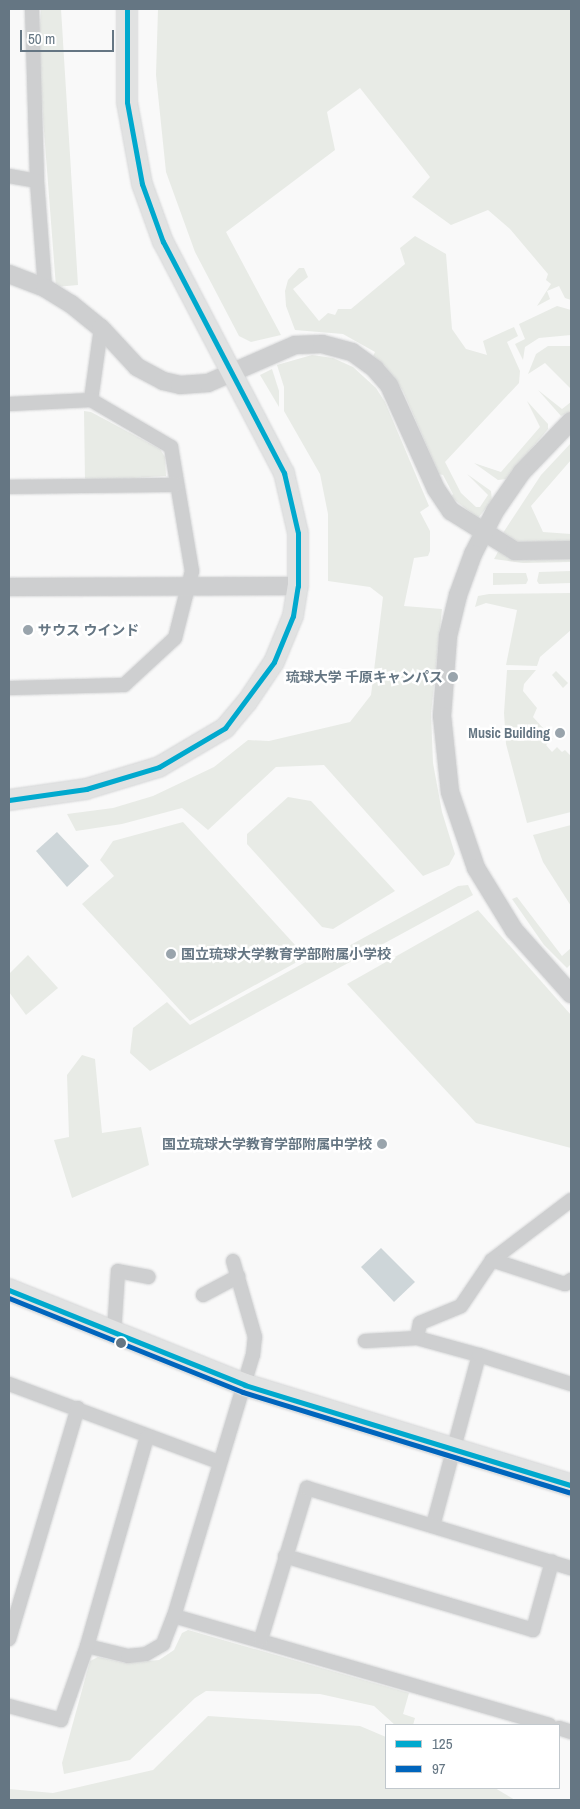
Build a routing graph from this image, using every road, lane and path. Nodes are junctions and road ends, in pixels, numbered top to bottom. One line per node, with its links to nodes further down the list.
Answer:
1 (32, 9): 4 (street)
2 (127, 9): 8 (main road)
3 (9, 176): 4 (street)
4 (37, 181): 6 (street)
5 (9, 274): 6 (street)
6 (45, 288): 7 (street)
7 (101, 328): 8 (street); 9 (street)
8 (233, 372): 14 (street); 18 (main road)
9 (91, 400): 10 (street); 12 (street)
10 (9, 404)
11 (571, 421): 14 (street)
12 (176, 485): 13 (street); 16 (street)
13 (9, 487)
14 (483, 533): 15 (street); 21 (street)
15 (571, 550)
16 (190, 584): 17 (street); 18 (street); 19 (street)
17 (9, 586)
18 (298, 586): 20 (main road)
19 (9, 688)
20 (9, 800)
21 (571, 994)
22 (571, 1200): 24 (street)
23 (233, 1260): 25 (street)
24 (492, 1260): 27 (street); 31 (street)
25 (238, 1276): 29 (street); 37 (street)
26 (148, 1277): 30 (street)
27 (571, 1280)
28 (9, 1290): 30 (main road)
29 (203, 1295)
30 (114, 1333): 37 (main road)
31 (416, 1338): 32 (street); 33 (street)
32 (366, 1341)
33 (479, 1355): 35 (street); 40 (street)
34 (571, 1372): 35 (street)
35 (565, 1382)
36 (9, 1384): 38 (street)
37 (244, 1385): 40 (main road); 41 (street)
38 (78, 1408): 39 (street); 49 (street)
39 (147, 1437): 41 (street); 50 (street)
40 (456, 1451): 42 (main road); 43 (street)
41 (219, 1462): 47 (street)
42 (571, 1485)
43 (433, 1526): 44 (street); 45 (street)
44 (285, 1556): 45 (street); 48 (street)
45 (552, 1562): 46 (street)
46 (571, 1568)
47 (174, 1616): 48 (street); 50 (street)
48 (260, 1639): 52 (street)
49 (9, 1640)
50 (87, 1646): 51 (street)
51 (9, 1706)
52 (546, 1724)

